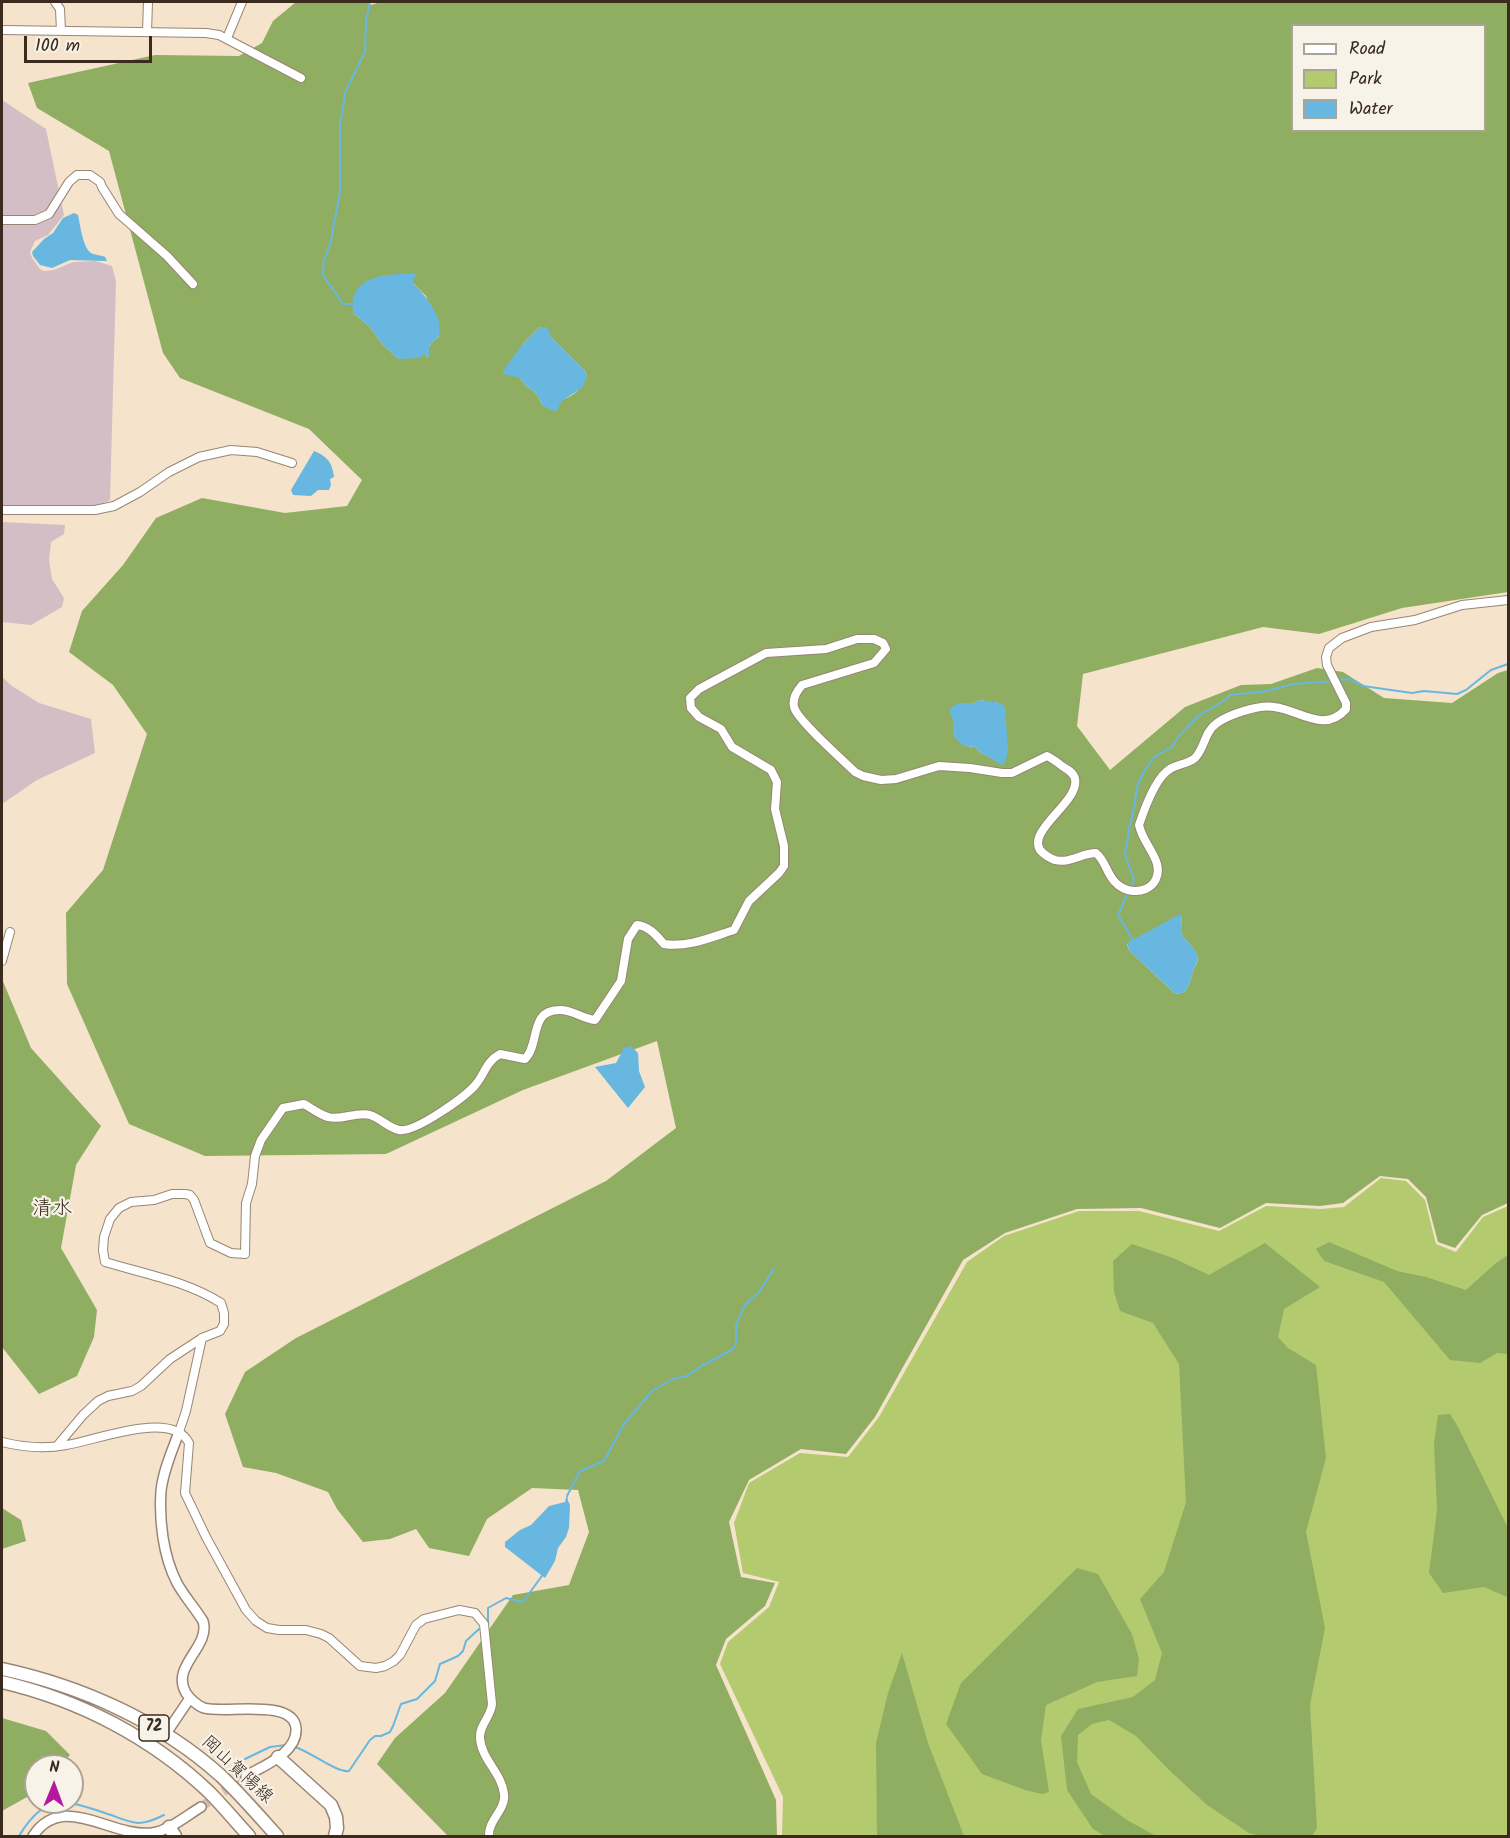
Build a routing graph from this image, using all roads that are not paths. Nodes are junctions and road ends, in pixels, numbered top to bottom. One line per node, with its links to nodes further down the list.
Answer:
1 (55, 2): 5 (street)
2 (148, 2): 6 (street)
3 (242, 2): 7 (street)
4 (2, 30): 5 (street)
5 (61, 31): 6 (street)
6 (147, 32): 7 (street)
7 (227, 38): 8 (street)
8 (301, 78)
9 (2, 220): 10 (street)
10 (193, 284)
11 (292, 463): 12 (street)
12 (2, 510)
13 (1509, 600): 16 (street)
14 (10, 932): 15 (street)
15 (2, 961)
16 (202, 1338): 17 (street); 19 (street)
17 (178, 1432): 19 (street); 22 (street); 36 (street)
18 (2, 1443): 19 (street)
19 (57, 1446)
20 (2, 1669): 23 (main road, 岡山賀陽線 / 72)
21 (2, 1682): 27 (main road, 岡山賀陽線 / 72)
22 (190, 1698): 23 (street); 24 (street)
23 (165, 1735): 28 (main road, 岡山賀陽線 / 72)
24 (278, 1757): 25 (street); 35 (main road)
25 (246, 1776)
26 (201, 1807): 29 (street)
27 (228, 1813): 31 (main road); 32 (main road, 岡山賀陽線 / 72)
28 (255, 1814): 33 (main road, 岡山賀陽線 / 72); 34 (main road)
29 (172, 1832): 30 (street)
30 (33, 1836)
31 (243, 1836)
32 (249, 1836)
33 (277, 1836)
34 (285, 1836)
35 (335, 1836)
36 (489, 1836)

